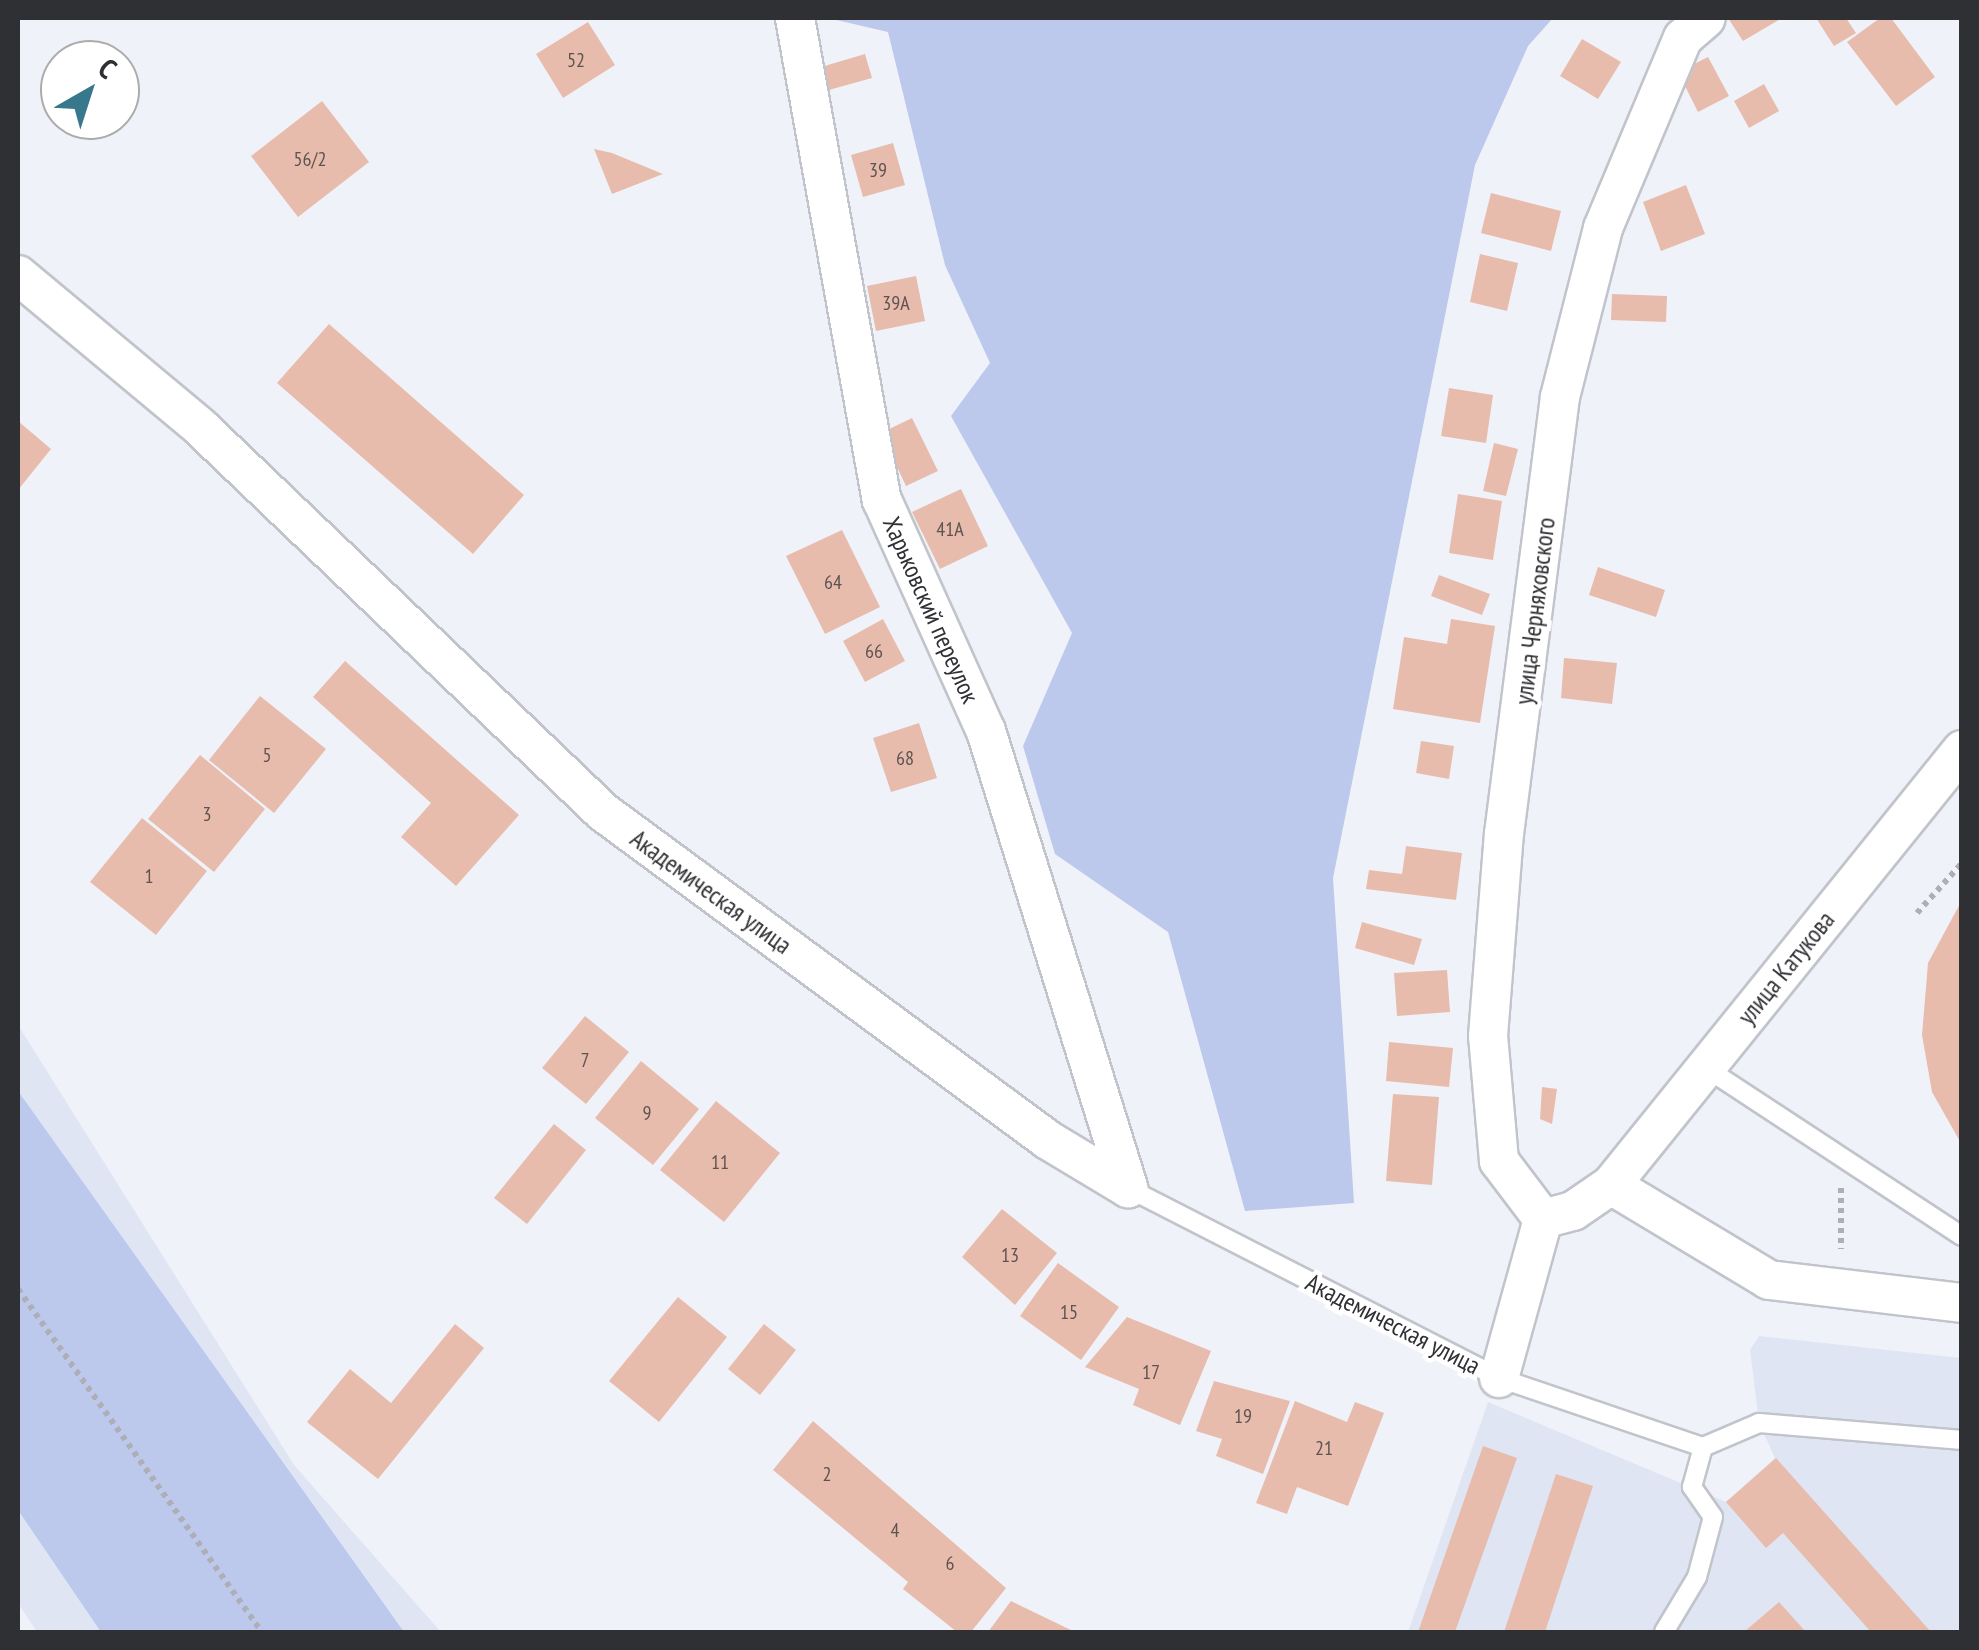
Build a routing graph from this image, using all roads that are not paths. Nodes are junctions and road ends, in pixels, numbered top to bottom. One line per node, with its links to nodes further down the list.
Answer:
1 (795, 18): 7 (street, Харьковский переулок)
2 (1706, 18): 8 (street, улица Черняховского)
3 (18, 275): 7 (street, Академическая улица)
4 (1962, 750): 5 (street, улица Катукова)
5 (1706, 1068): 6 (street, улица Катукова); 9 (lane)
6 (1611, 1185): 8 (street); 10 (street)
7 (1128, 1188): 11 (lane, Академическая улица)
8 (1543, 1219): 11 (street, Академическая улица)
9 (1962, 1236)
10 (1962, 1303)
11 (1500, 1378): 13 (lane, Академическая улица)
12 (1962, 1440): 13 (lane)
13 (1703, 1447): 14 (lane)
14 (1664, 1632)

